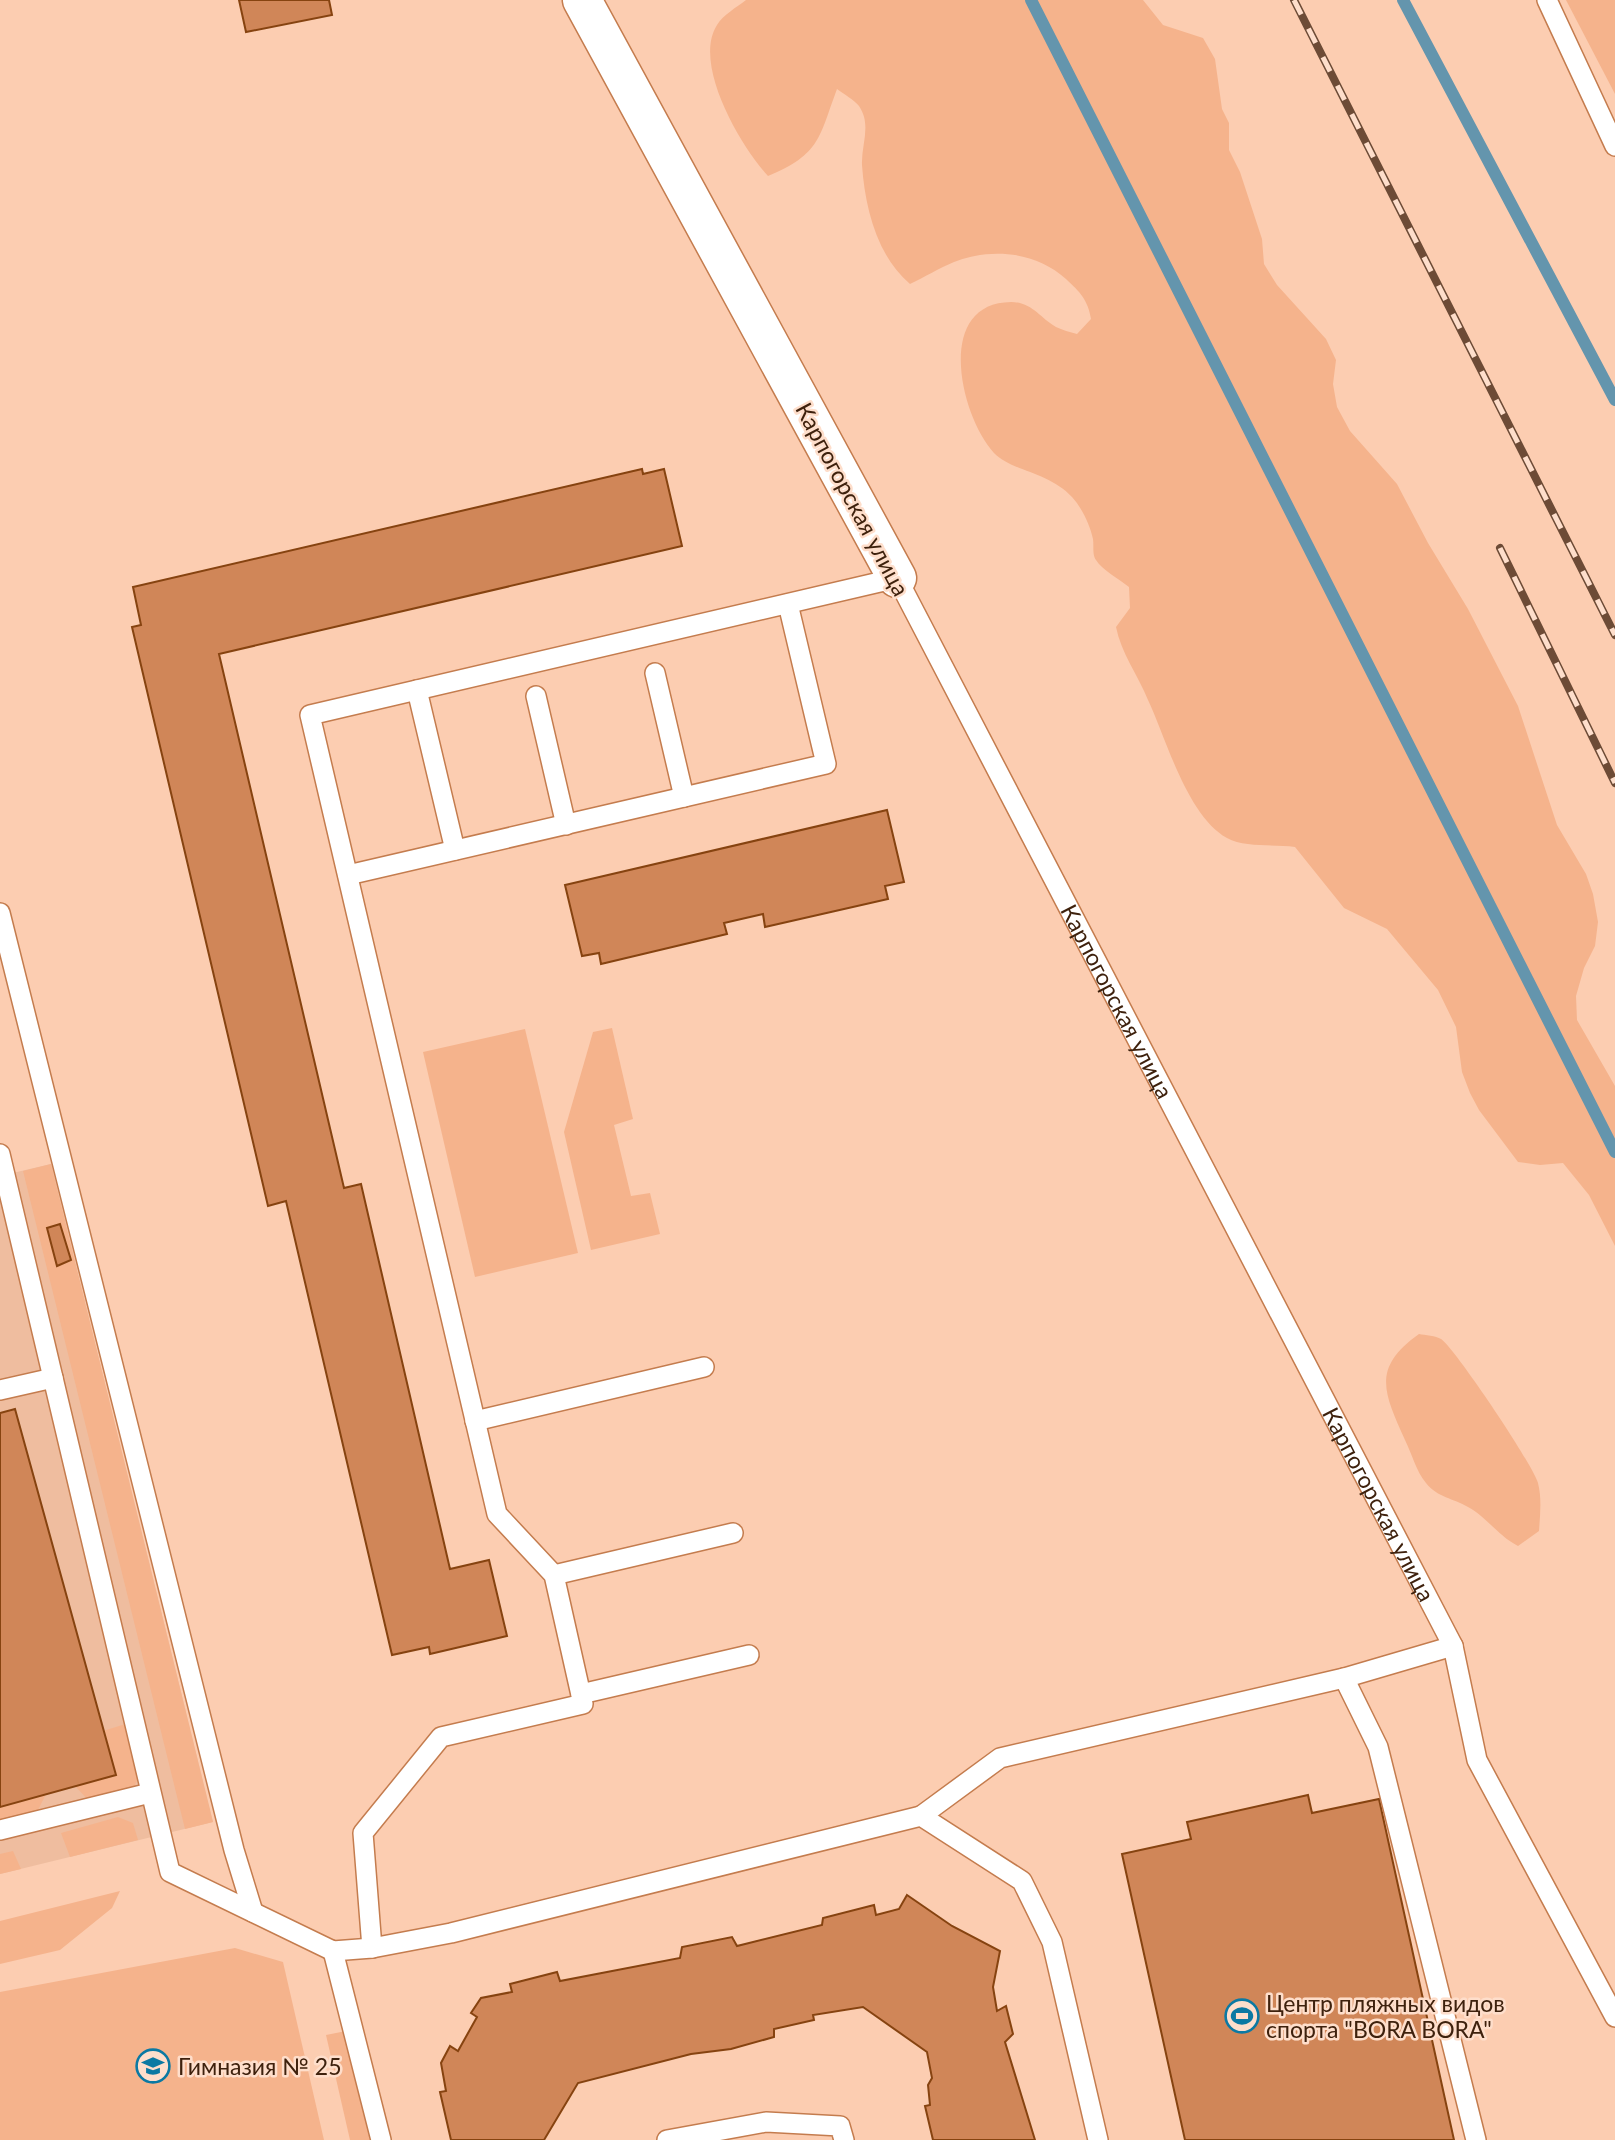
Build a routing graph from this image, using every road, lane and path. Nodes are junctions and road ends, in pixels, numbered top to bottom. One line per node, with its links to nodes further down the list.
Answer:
1 (582, 0): 4 (street, Карпогорская улица)
2 (1547, 0): 3 (lane)
3 (1615, 146)
4 (897, 578): 5 (lane); 21 (lane, Карпогорская улица)
5 (788, 604): 7 (lane); 9 (lane)
6 (655, 673): 9 (lane)
7 (417, 690): 11 (lane); 12 (lane)
8 (536, 696): 10 (lane)
9 (684, 797): 10 (lane)
10 (566, 825): 11 (lane)
11 (455, 850): 12 (lane)
12 (348, 875): 18 (lane)
13 (0, 913): 28 (lane)
14 (0, 1154): 16 (lane)
15 (704, 1367): 18 (lane)
16 (53, 1378): 17 (lane); 25 (lane)
17 (0, 1390)
18 (475, 1421): 20 (lane)
19 (733, 1534): 20 (lane)
20 (554, 1575): 24 (lane)
21 (1453, 1646): 23 (lane); 31 (lane, Карпогорская улица)
22 (749, 1655): 24 (lane)
23 (1344, 1678): 26 (lane); 36 (lane)
24 (581, 1694): 29 (lane)
25 (150, 1793): 27 (lane); 28 (lane)
26 (921, 1816): 29 (lane); 35 (lane)
27 (0, 1830)
28 (253, 1912): 30 (lane)
29 (372, 1948): 30 (lane)
30 (333, 1951): 32 (lane)
31 (1615, 2017)
32 (381, 2140)
33 (667, 2140): 34 (lane)
34 (844, 2140)
35 (1098, 2140)
36 (1476, 2140)

